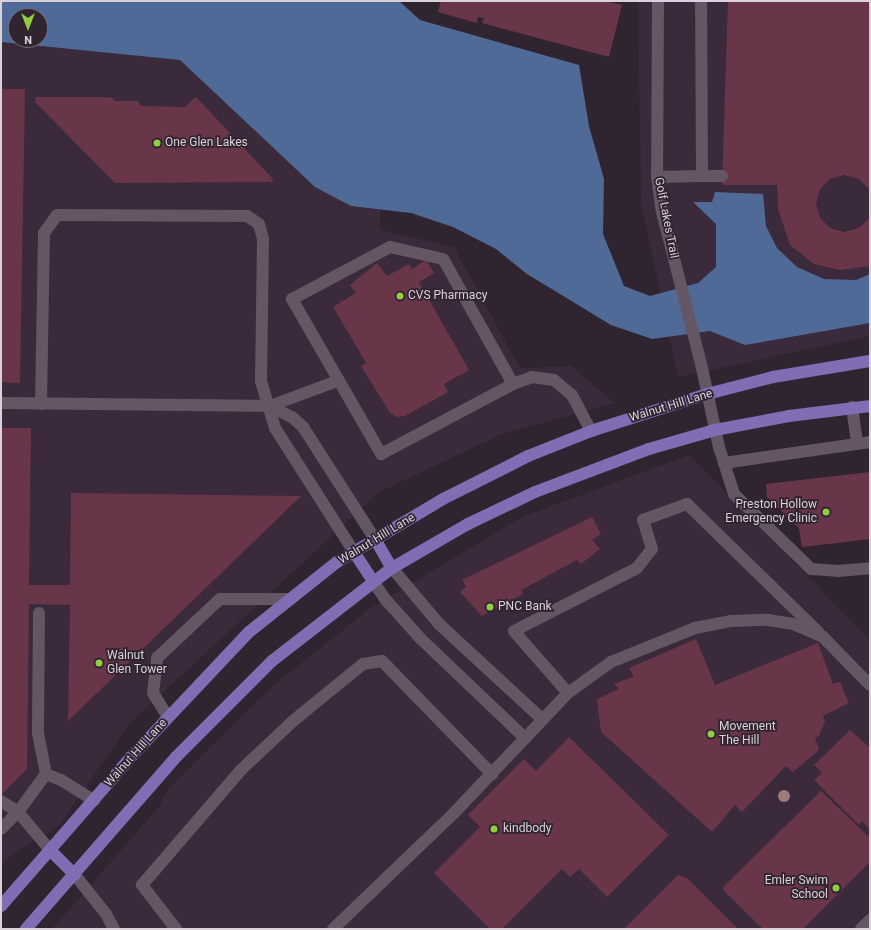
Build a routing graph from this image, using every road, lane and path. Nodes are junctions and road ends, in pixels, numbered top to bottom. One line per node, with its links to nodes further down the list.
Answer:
1 (658, 1): 5 (street, Golf Lakes Trail)
2 (701, 1): 3 (street)
3 (702, 176): 4 (street); 5 (street)
4 (722, 176)
5 (657, 177): 9 (street, Golf Lakes Trail)
6 (870, 361): 9 (main road, Walnut Hill Lane)
7 (337, 381): 8 (street); 8 (street); 12 (street)
8 (513, 384): 16 (street)
9 (707, 394): 15 (street, Golf Lakes Trail); 16 (main road, Walnut Hill Lane)
10 (1, 404): 11 (street)
11 (41, 404): 12 (street); 12 (street)
12 (270, 406): 20 (street); 21 (street)
13 (870, 406): 14 (main road)
14 (852, 407): 15 (main road); 18 (street)
15 (715, 430): 19 (street, Golf Lakes Trail); 22 (main road)
16 (590, 431): 20 (main road, Walnut Hill Lane)
17 (870, 442): 18 (street)
18 (857, 444): 19 (street)
19 (724, 463): 23 (street, Golf Lakes Trail)
20 (375, 539): 21 (main road, Walnut Hill Lane); 22 (main road)
21 (354, 552): 24 (main road); 25 (main road, Walnut Hill Lane)
22 (392, 568): 24 (main road); 31 (street)
23 (870, 568)
24 (373, 581): 32 (street); 40 (main road)
25 (287, 599): 30 (main road, Walnut Hill Lane); 30 (street)
26 (39, 613): 33 (street)
27 (824, 637): 28 (street); 29 (street); 29 (street)
28 (870, 685)
29 (568, 693): 31 (street)
30 (168, 717): 36 (main road, Walnut Hill Lane)
31 (542, 719): 32 (street)
32 (525, 738): 34 (street)
33 (46, 774): 36 (street); 37 (street)
34 (492, 774): 45 (street); 46 (street)
35 (1, 801): 37 (street)
36 (94, 802): 39 (main road, Walnut Hill Lane)
37 (18, 812): 38 (street); 39 (street)
38 (1, 829)
39 (50, 850): 40 (main road); 41 (main road, Walnut Hill Lane)
40 (75, 875): 43 (main road); 44 (street)
41 (1, 906)
42 (870, 920): 47 (street)
43 (26, 929)
44 (114, 929)
45 (176, 929)
46 (333, 929)
47 (861, 929)

